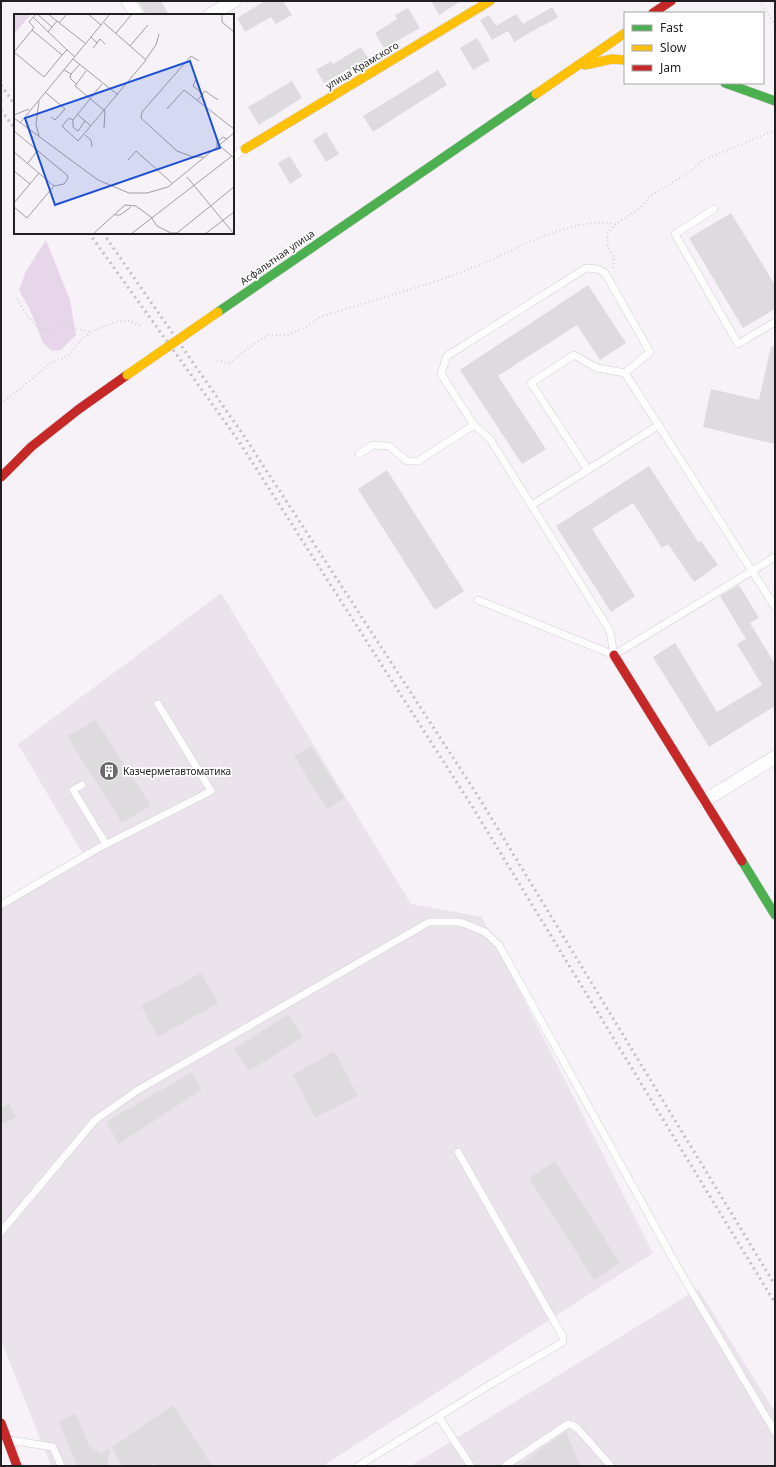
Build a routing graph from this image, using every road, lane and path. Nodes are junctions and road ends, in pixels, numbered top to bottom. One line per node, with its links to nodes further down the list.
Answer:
1 (128, 1): 8 (street)
2 (234, 1): 9 (street)
3 (490, 1): 6 (main road, улица Крамского)
4 (671, 1): 7 (main road)
5 (760, 1): 10 (path)
6 (474, 5): 17 (main road, улица Крамского)
7 (654, 12)
8 (136, 14)
9 (212, 14)
10 (775, 26)
11 (624, 34): 13 (main road, Асфальтная улица)
12 (624, 60): 13 (main road)
13 (574, 68): 33 (main road, Асфальтная улица, bridge)
14 (728, 84): 15 (main road)
15 (775, 101)
16 (775, 130): 20 (path)
17 (245, 149): 18 (lane)
18 (234, 157)
19 (714, 209): 23 (lane)
20 (616, 224): 21 (path); 26 (path)
21 (610, 281): 27 (lane); 29 (lane)
22 (17, 299): 25 (path)
23 (775, 322)
24 (142, 326): 25 (path)
25 (91, 332): 28 (path)
26 (213, 360)
27 (625, 373): 30 (lane); 32 (lane)
28 (1, 404)
29 (474, 425): 31 (lane); 34 (lane)
30 (659, 425): 32 (lane); 36 (lane)
31 (359, 454)
32 (588, 470): 34 (lane)
33 (1, 476)
34 (532, 505): 39 (lane)
35 (775, 557): 36 (lane)
36 (753, 571): 38 (lane); 39 (lane)
37 (478, 600): 39 (lane)
38 (775, 607)
39 (614, 655): 43 (main road)
40 (158, 704): 44 (lane)
41 (775, 757): 43 (street)
42 (82, 785): 44 (lane)
43 (704, 801): 46 (main road)
44 (106, 844): 45 (lane)
45 (1, 905)
46 (775, 915)
47 (458, 1152): 49 (lane)
48 (1, 1232): 51 (lane)
49 (438, 1416): 55 (lane); 56 (lane)
50 (1, 1423): 52 (main road)
51 (775, 1432)
52 (7, 1439): 53 (main road); 54 (lane)
53 (17, 1466)
54 (61, 1466)
55 (358, 1466)
56 (470, 1466)
57 (506, 1466): 58 (lane)
58 (611, 1466)

